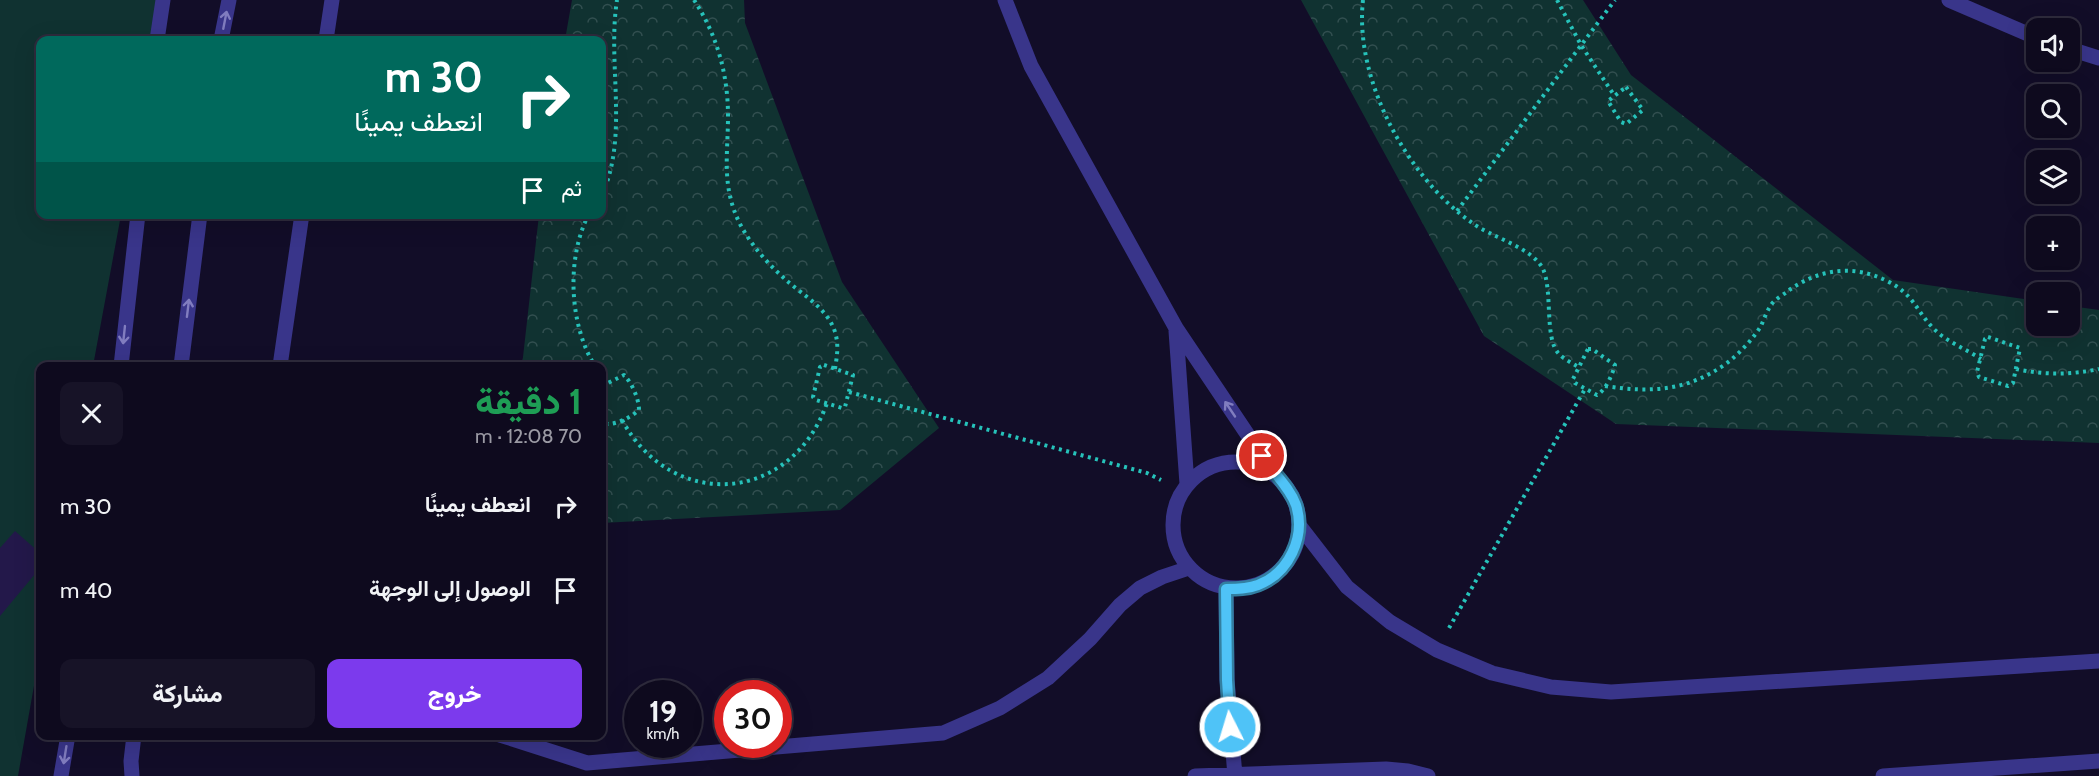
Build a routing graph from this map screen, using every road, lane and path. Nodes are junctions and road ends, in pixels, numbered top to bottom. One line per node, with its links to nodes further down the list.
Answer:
1 (163, 0): 12 (street)
2 (229, 0): 13 (street, one-way to 2)
3 (332, 0): 14 (street)
4 (617, 0): 19 (path)
5 (694, 0): 32 (path)
6 (1005, 0): 25 (street)
7 (1363, 0): 20 (path)
8 (1557, 0): 15 (path)
9 (1615, 0): 15 (path)
10 (1949, 0): 11 (street)
11 (2026, 33)
12 (158, 36)
13 (222, 36)
14 (327, 36)
15 (1581, 45): 18 (path); 20 (path)
16 (2080, 52): 17 (street)
17 (2099, 58)
18 (1614, 95): 18 (path)
19 (606, 180)
20 (1457, 211): 31 (path)
21 (137, 219): 27 (street, one-way to 27)
22 (199, 219): 28 (street, one-way to 22)
23 (301, 219): 29 (street)
24 (587, 219): 30 (path)
25 (1176, 328): 42 (street, one-way to 25); 43 (street)
26 (1981, 359): 33 (path); 33 (path); 36 (path)
27 (121, 362)
28 (182, 362)
29 (281, 362)
30 (593, 362)
31 (1578, 367): 36 (path); 37 (path)
32 (835, 369): 38 (path); 39 (path)
33 (2016, 369): 34 (path)
34 (2099, 369)
35 (606, 384): 40 (path)
36 (1605, 386): 37 (path)
37 (1585, 389): 47 (path)
38 (849, 392): 39 (path); 43 (path)
39 (827, 403): 40 (path)
40 (622, 420): 41 (path)
41 (606, 421)
42 (1274, 474): 43 (street); 44 (street)
43 (1183, 491): 45 (street)
44 (1299, 525): 46 (street); 47 (street)
45 (1189, 568): 46 (street); 51 (street)
46 (1226, 589): 53 (street)
47 (1437, 650): 48 (street)
48 (2099, 662)
49 (67, 740): 54 (street, one-way to 54)
50 (133, 740): 55 (street)
51 (516, 740)
52 (2099, 761): 58 (street)
53 (1234, 775): 56 (street); 57 (street)
54 (61, 776)
55 (132, 776)
56 (1195, 776)
57 (1428, 776)
58 (1883, 776)

